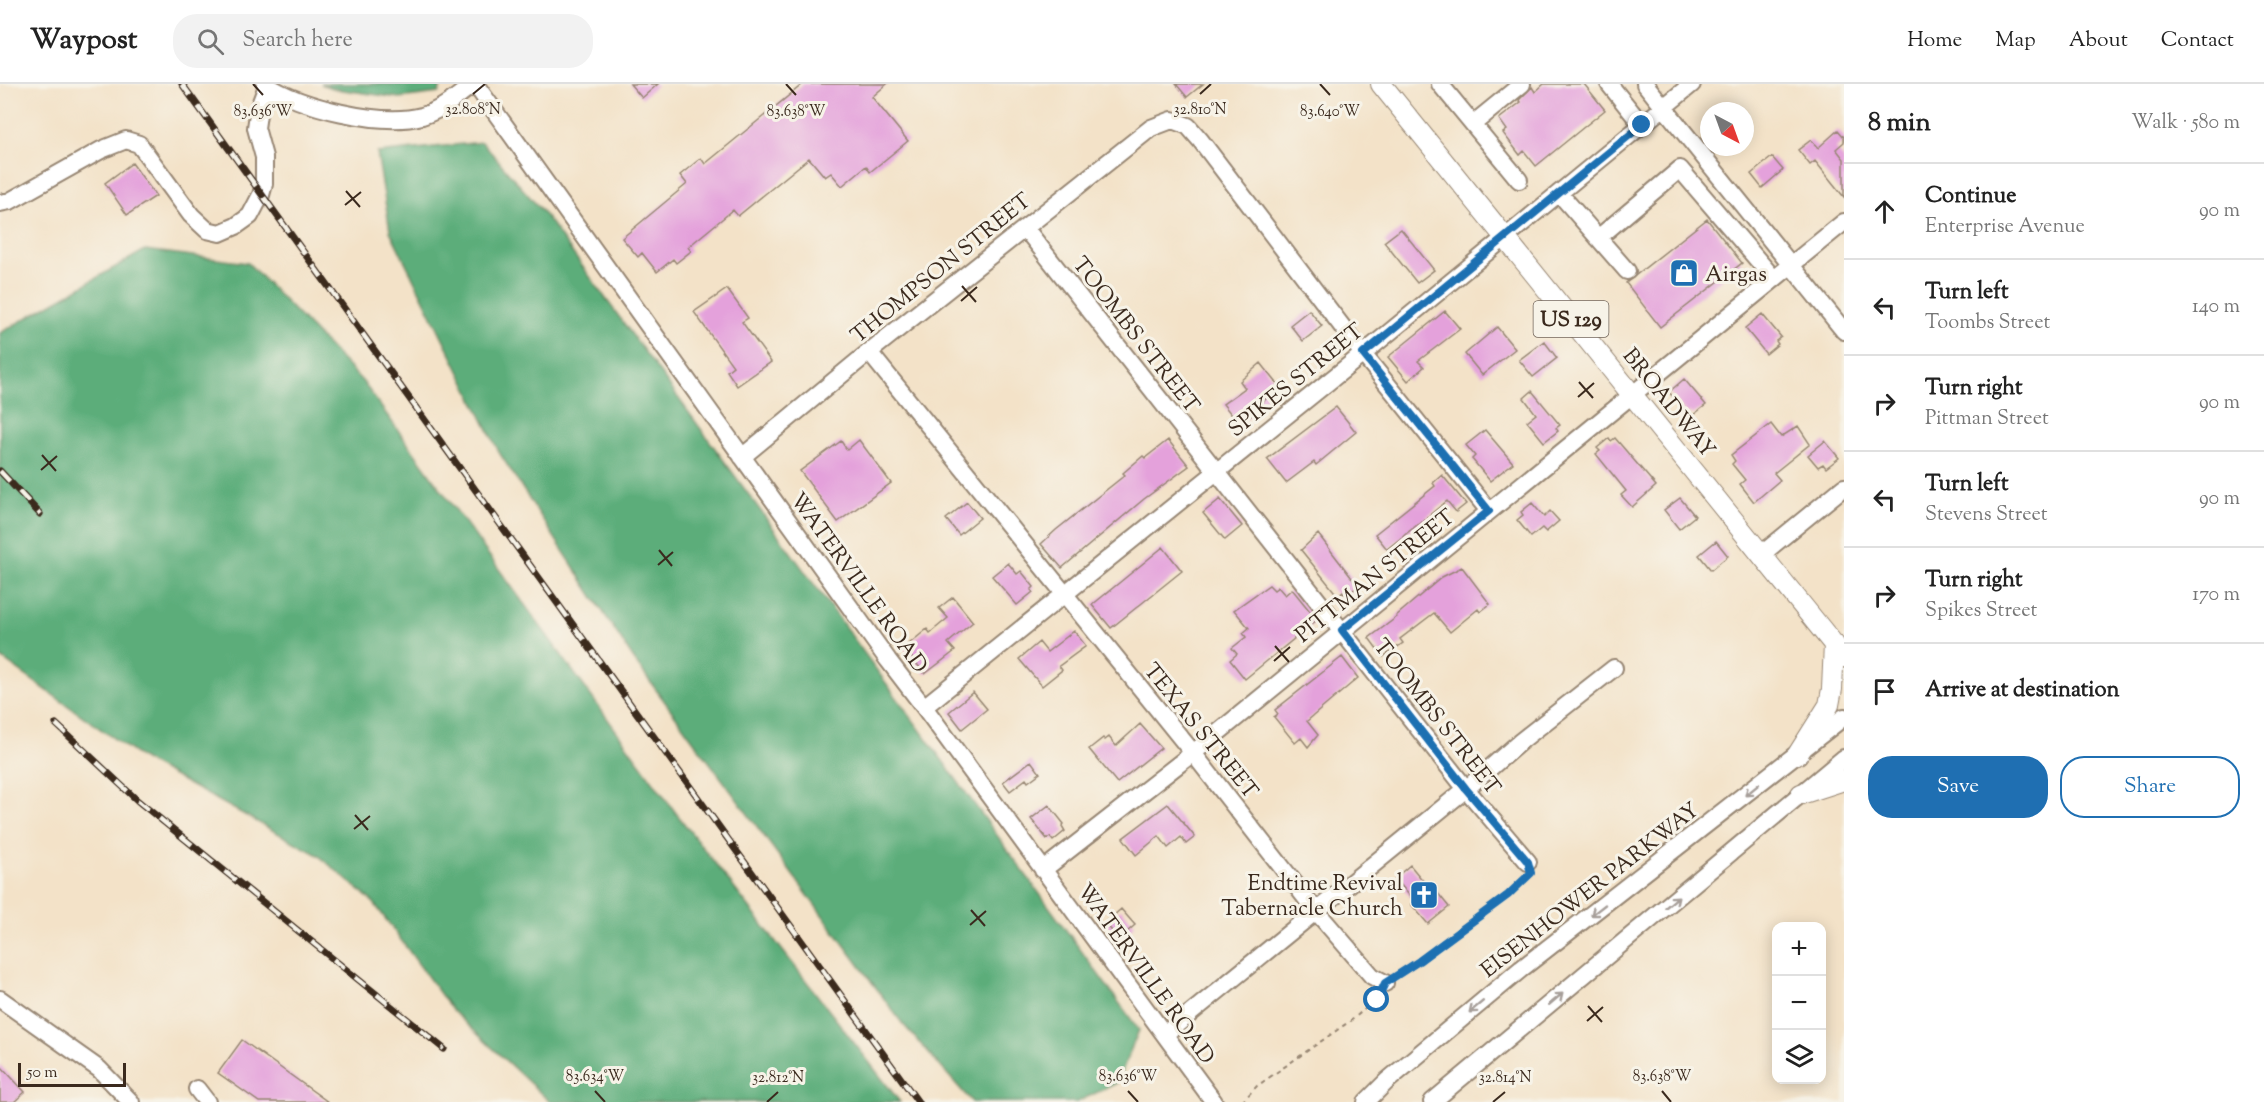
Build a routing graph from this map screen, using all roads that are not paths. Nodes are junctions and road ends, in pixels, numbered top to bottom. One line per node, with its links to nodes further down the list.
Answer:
1 (474, 84): 7 (street); 26 (street, WATERVILLE ROAD)
2 (1440, 84): 10 (street)
3 (1522, 84): 10 (street)
4 (1609, 84): 11 (street)
5 (1645, 84): 9 (street)
6 (1692, 84): 9 (street, SPIKES STREET)
7 (266, 85): 14 (street)
8 (1383, 85): 17 (main road, BROADWAY / US 129)
9 (1664, 107): 11 (street, SPIKES STREET); 19 (street)
10 (1473, 124): 12 (street)
11 (1642, 125): 13 (street, SPIKES STREET)
12 (1519, 180)
13 (1559, 193): 17 (street, SPIKES STREET); 18 (street)
14 (0, 203)
15 (1844, 222): 19 (street, PITTMAN STREET)
16 (1025, 228): 23 (street, THOMPSON STREET); 24 (street, THOMPSON STREET); 27 (street, TOOMBS STREET)
17 (1505, 237): 24 (street, SPIKES STREET); 25 (main road, BROADWAY / US 129)
18 (1598, 238): 20 (street); 21 (street)
19 (1791, 265): 21 (street, PITTMAN STREET); 22 (street)
20 (1627, 271)
21 (1774, 279): 25 (street, PITTMAN STREET)
22 (1844, 331)
23 (869, 352): 26 (street, THOMPSON STREET); 31 (street, TEXAS STREET)
24 (1363, 354): 27 (street, SPIKES STREET); 29 (street)
25 (1632, 393): 29 (street, PITTMAN STREET); 30 (main road, BROADWAY / US 129)
26 (742, 457): 35 (street, WATERVILLE ROAD)
27 (1216, 471): 31 (street, SPIKES STREET); 32 (street, TOOMBS STREET)
28 (1844, 487): 30 (street)
29 (1489, 511): 32 (street, PITTMAN STREET)
30 (1762, 554): 33 (main road, US 129)
31 (1064, 594): 35 (street, SPIKES STREET); 37 (street, TEXAS STREET)
32 (1342, 630): 37 (street, PITTMAN STREET); 41 (street, TOOMBS STREET)
33 (1841, 650): 38 (main road)
34 (1614, 669): 41 (street)
35 (924, 707): 44 (street, WATERVILLE ROAD)
36 (1844, 717): 38 (street, EISENHOWER PARKWAY)
37 (1192, 753): 44 (street, PITTMAN STREET); 45 (street, TEXAS STREET)
38 (1798, 754): 51 (street, EISENHOWER PARKWAY, one-way to 51)
39 (1844, 758): 42 (street)
40 (1844, 780): 42 (main road)
41 (1466, 789): 43 (street, TOOMBS STREET); 45 (street)
42 (1802, 794): 52 (street, one-way to 42)
43 (1528, 862)
44 (1043, 870): 48 (street, WATERVILLE ROAD)
45 (1316, 911): 46 (street, TEXAS STREET); 48 (street)
46 (1385, 983)
47 (0, 999): 49 (street)
48 (1165, 1034): 50 (street, WATERVILLE ROAD)
49 (131, 1102)
50 (1214, 1102)
51 (1366, 1102)
52 (1432, 1102)

